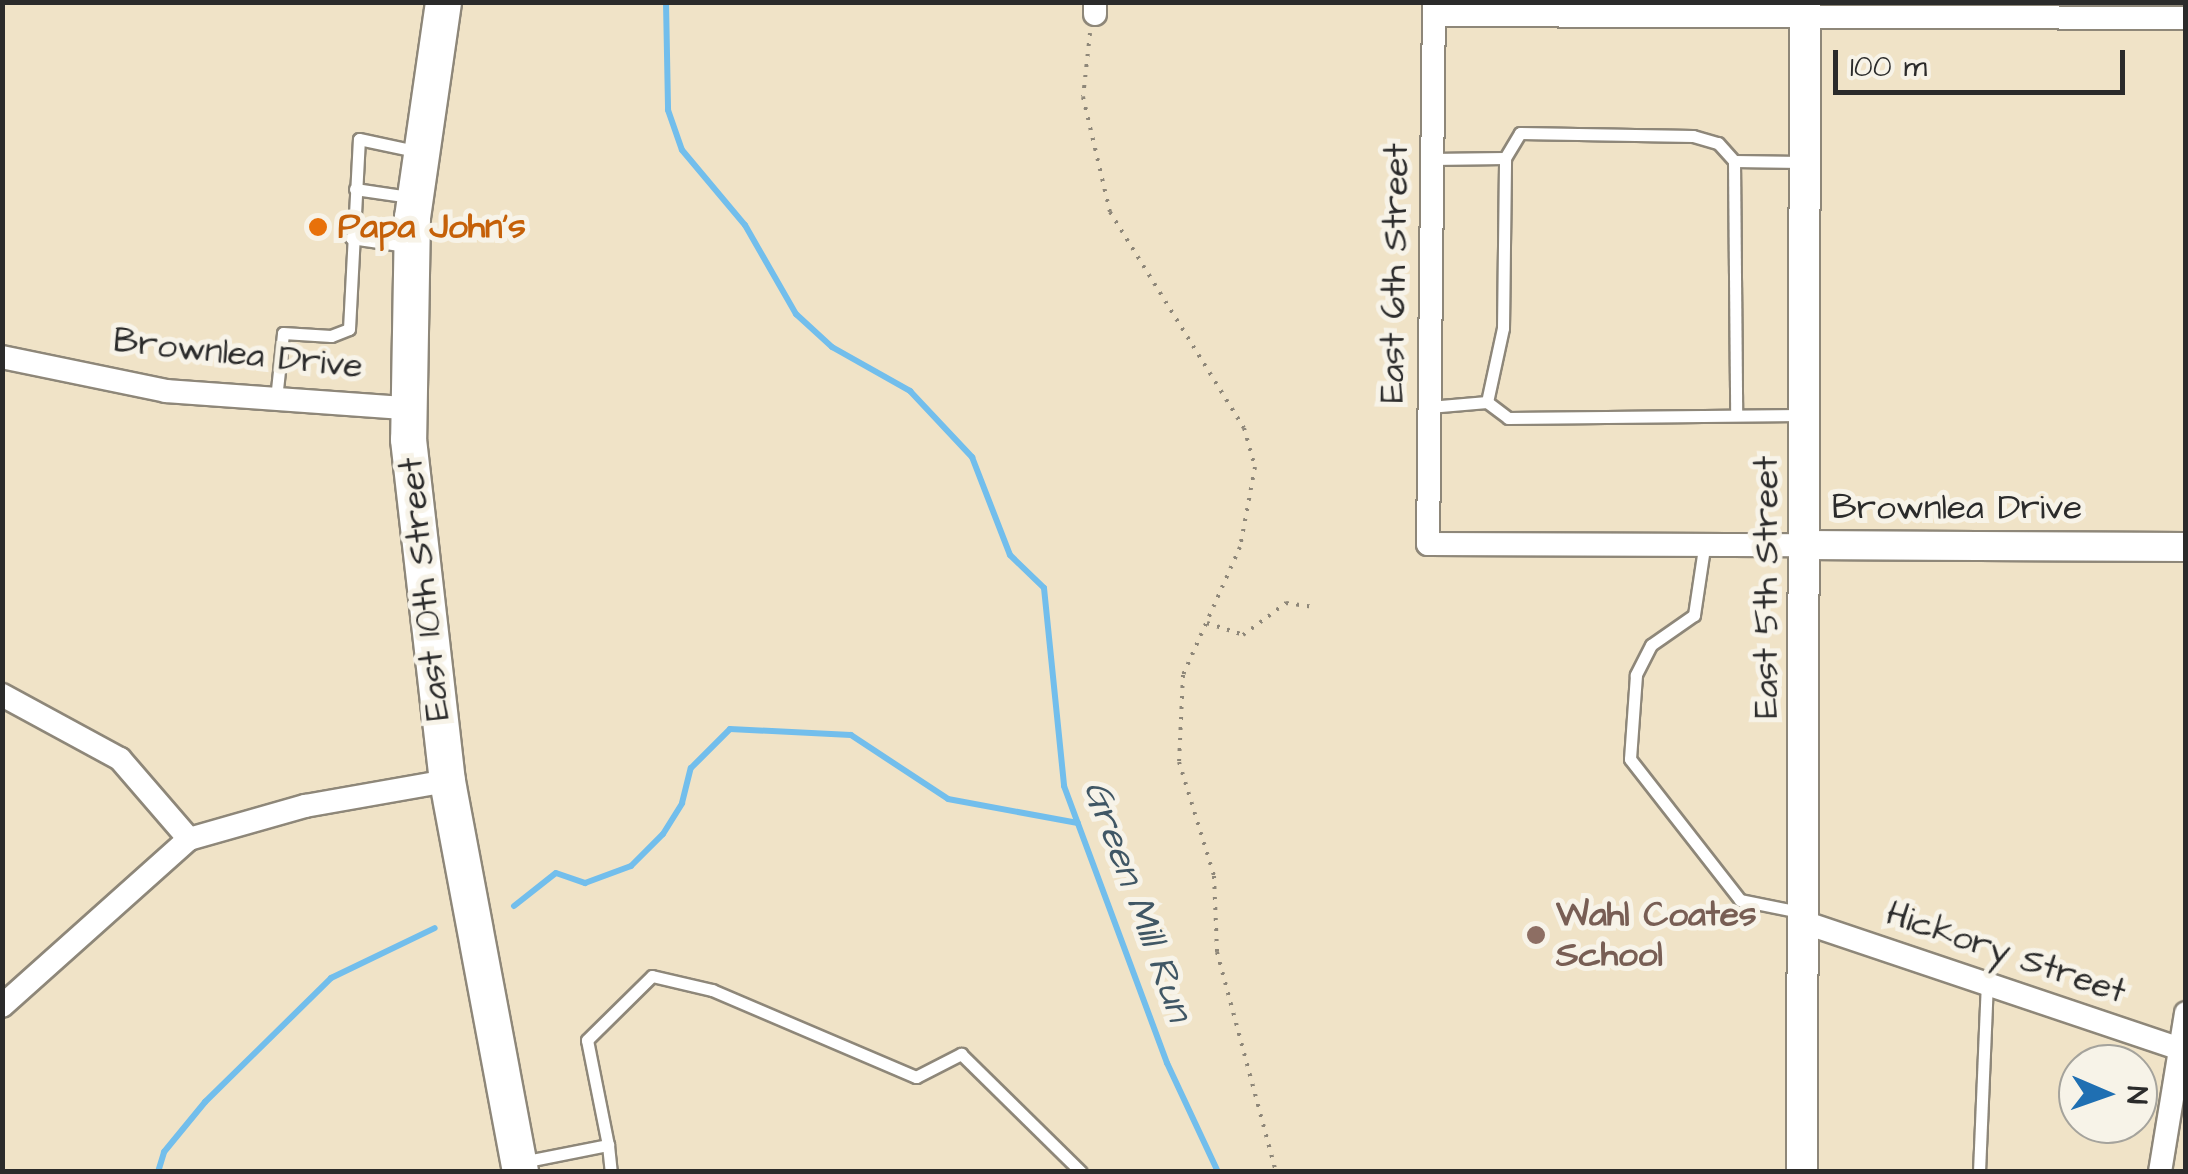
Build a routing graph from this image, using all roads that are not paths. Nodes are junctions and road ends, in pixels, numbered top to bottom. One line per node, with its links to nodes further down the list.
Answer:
1 (443, 2): 6 (main road, East 10th Street)
2 (1434, 9): 3 (street); 8 (street, East 6th Street)
3 (1554, 9): 4 (street)
4 (1805, 10): 5 (street); 10 (main road, East 5th Street)
5 (2186, 18)
6 (419, 152): 11 (lane); 12 (main road, East 10th Street)
7 (1504, 158): 8 (lane); 9 (lane); 17 (lane)
8 (1431, 159): 18 (street, East 6th Street)
9 (1734, 161): 10 (lane); 21 (lane)
10 (1805, 162): 20 (main road, East 5th Street)
11 (355, 189): 12 (lane); 13 (lane)
12 (414, 197): 14 (main road, East 10th Street)
13 (350, 238): 14 (lane); 16 (lane)
14 (410, 246): 19 (main road, East 10th Street)
15 (2, 357): 16 (street, Brownlea Drive)
16 (276, 399): 19 (street, Brownlea Drive)
17 (1487, 402): 18 (lane); 21 (lane)
18 (1428, 407): 22 (street, East 6th Street)
19 (406, 408): 27 (main road, East 10th Street)
20 (1805, 415): 21 (lane); 23 (main road, East 5th Street)
21 (1736, 416)
22 (1428, 544): 25 (street, Brownlea Drive)
23 (1805, 545): 24 (street, Brownlea Drive); 25 (street, Brownlea Drive); 29 (main road, East 5th Street)
24 (2186, 547)
25 (1704, 548): 29 (lane)
26 (2, 696): 28 (street)
27 (447, 781): 28 (street); 35 (main road, East 10th Street)
28 (189, 839): 31 (street)
29 (1804, 917): 30 (street, Hickory Street); 38 (main road, East 5th Street)
30 (1987, 984): 33 (street, Hickory Street); 39 (lane)
31 (2, 1006)
32 (2186, 1013): 33 (street)
33 (2181, 1049): 40 (street)
34 (608, 1145): 35 (lane); 36 (lane); 37 (lane)
35 (519, 1167)
36 (611, 1172)
37 (1081, 1172)
38 (1802, 1172)
39 (1979, 1172)
40 (2160, 1172)

